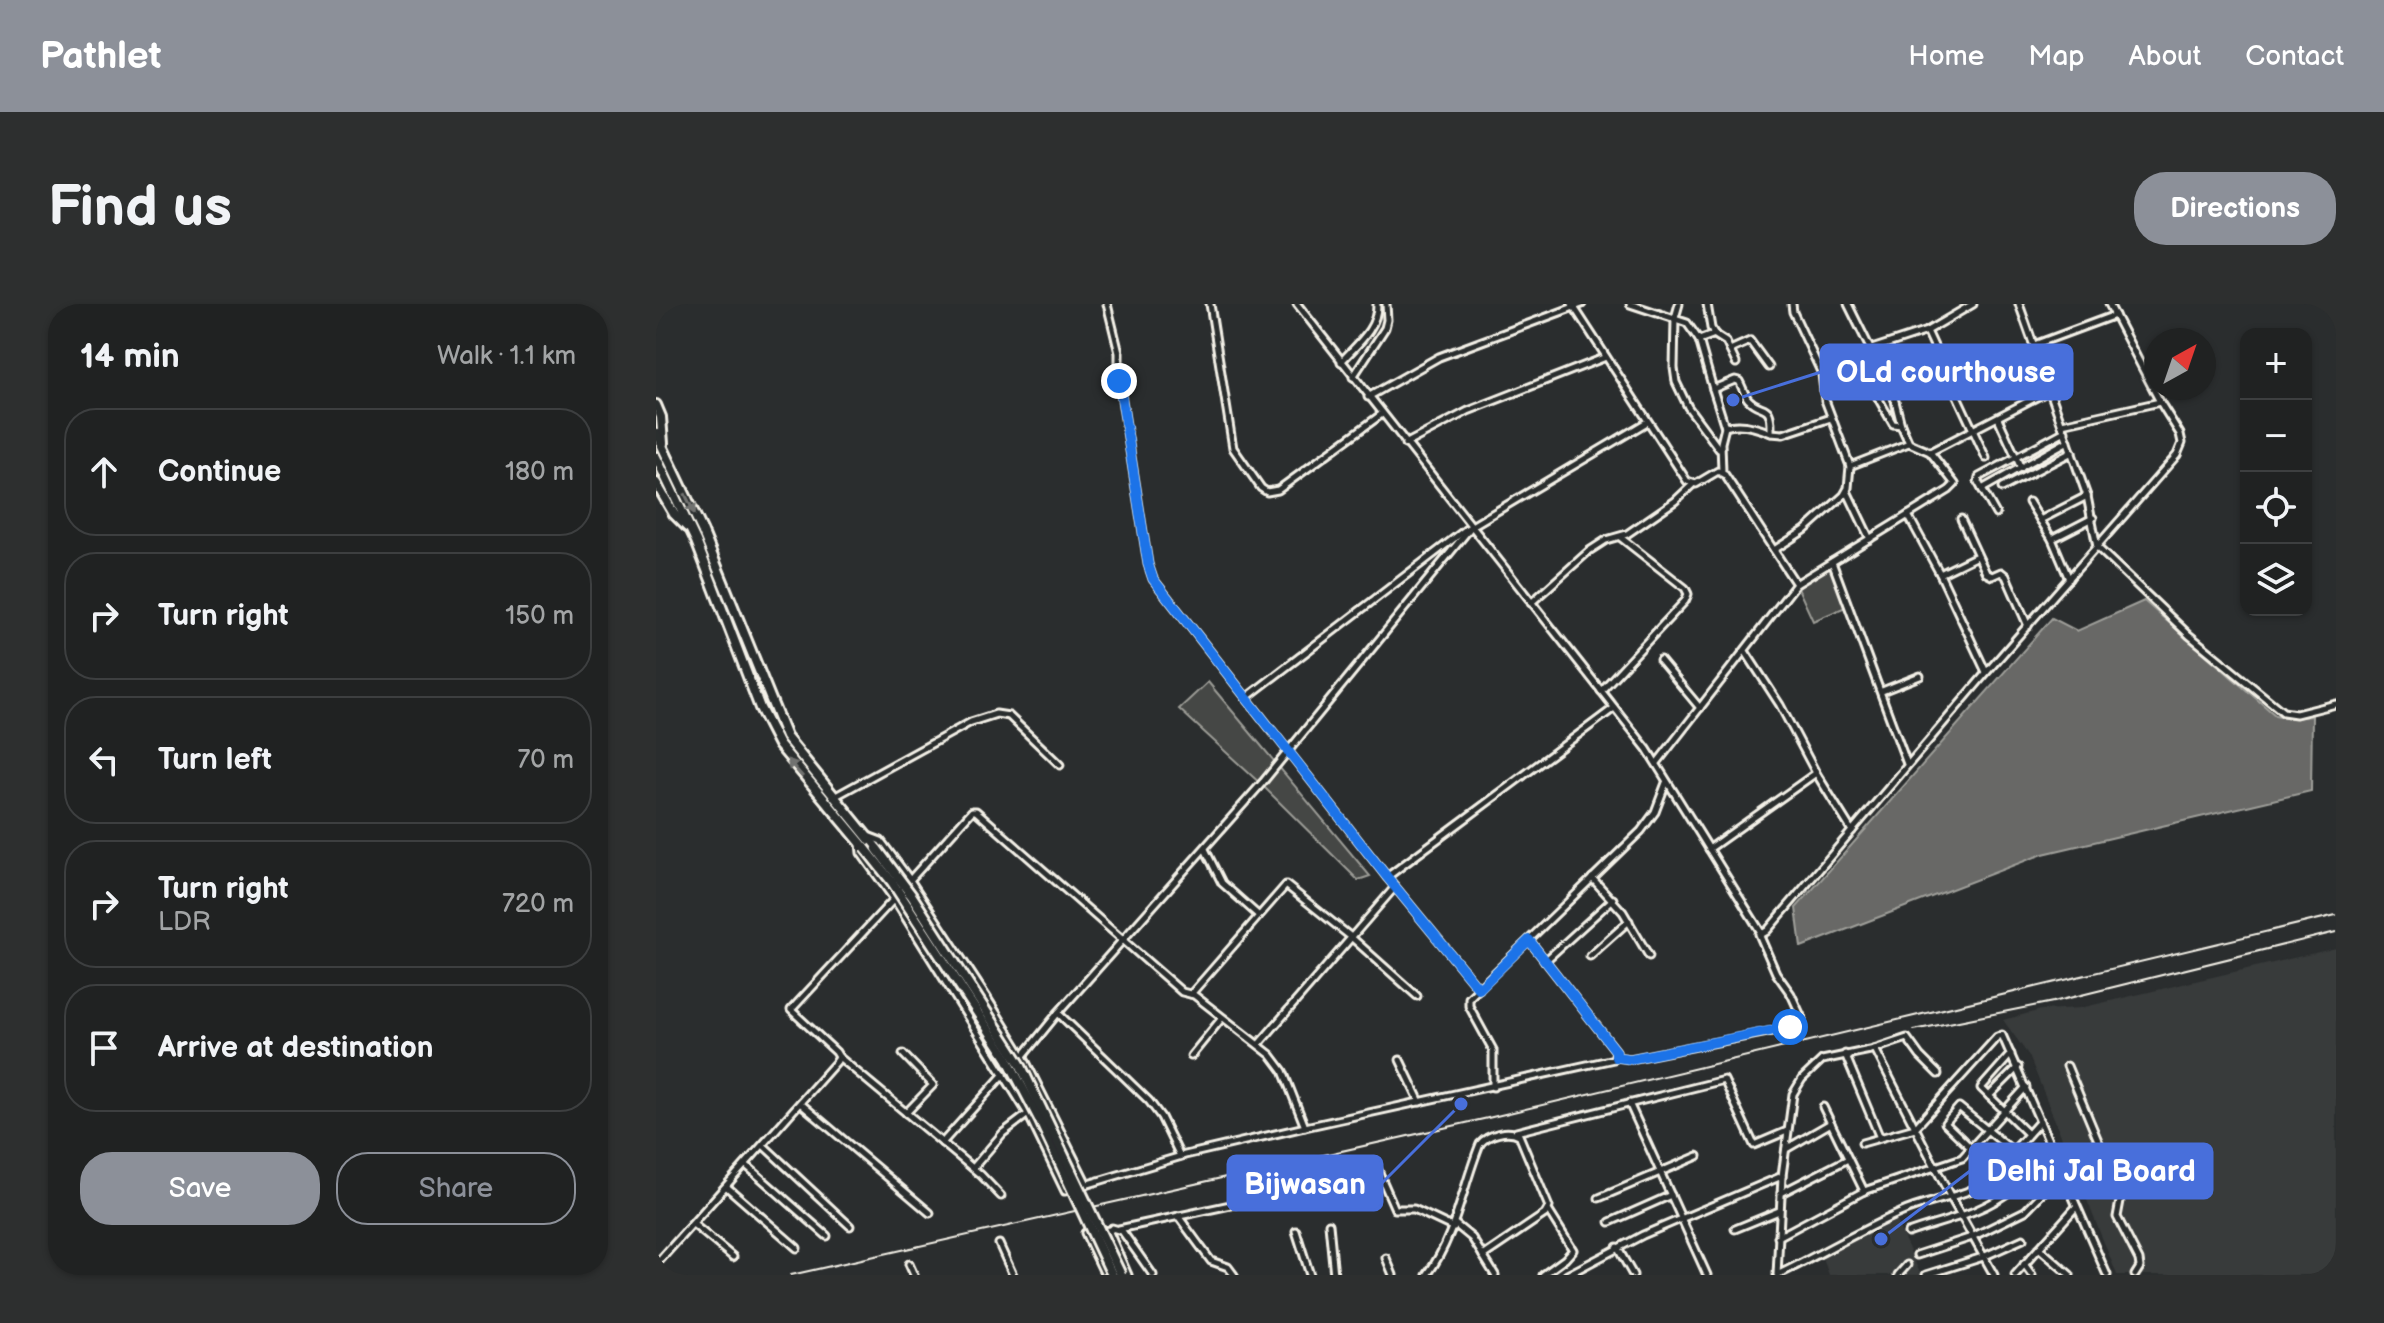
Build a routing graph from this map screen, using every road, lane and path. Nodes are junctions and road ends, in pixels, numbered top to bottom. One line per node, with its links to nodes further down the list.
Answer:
1 (1107, 304): 94 (street)
2 (1210, 304): 37 (street)
3 (1297, 304): 26 (street)
4 (1377, 304): 26 (street)
5 (1386, 304): 30 (street)
6 (1582, 304): 15 (street)
7 (1630, 304): 17 (street)
8 (1679, 304): 17 (street)
9 (1707, 304): 19 (street)
10 (1792, 304): 38 (street)
11 (1848, 304): 22 (street)
12 (1973, 304): 18 (street)
13 (2019, 304): 21 (street)
14 (2109, 304): 16 (street)
15 (1573, 306): 25 (street); 33 (street)
16 (2115, 315): 21 (street); 35 (street)
17 (1675, 318): 20 (street); 52 (street)
18 (1927, 331): 22 (street); 24 (street)
19 (1715, 334): 20 (street); 23 (street)
20 (1699, 340): 31 (street)
21 (2034, 345): 32 (street)
22 (1872, 349): 29 (street)
23 (1730, 350): 27 (street); 28 (street)
24 (1936, 353): 29 (street); 44 (street)
25 (1606, 357): 40 (street); 50 (street)
26 (1341, 362): 30 (street)
27 (1736, 363)
28 (1769, 367)
29 (1881, 370): 42 (street)
30 (1353, 377): 33 (street)
31 (1713, 389): 43 (street); 47 (street)
32 (2050, 390): 39 (street); 41 (street)
33 (1368, 397): 37 (street)
34 (1878, 398): 42 (street)
35 (2160, 402): 41 (street); 79 (street)
36 (656, 405): 51 (main road)
37 (1382, 414): 50 (street)
38 (1831, 418): 47 (street); 58 (street)
39 (1998, 418): 44 (street); 56 (street)
40 (1647, 422): 63 (street); 74 (street)
41 (2062, 424): 45 (street)
42 (1901, 425): 49 (street)
43 (1725, 427): 47 (street); 52 (street)
44 (1971, 431): 53 (street); 57 (street)
45 (2065, 431): 48 (street); 56 (street)
46 (656, 433): 51 (main road)
47 (1771, 433)
48 (2068, 441): 54 (street); 59 (street)
49 (1909, 443): 53 (street); 58 (street)
50 (1405, 444): 74 (street)
51 (664, 451): 104 (main road, one-way to 104)
52 (1720, 451): 60 (street)
53 (1930, 452): 70 (street)
54 (2072, 452): 61 (street); 67 (street)
55 (656, 457): 75 (main road)
56 (2016, 457): 59 (street); 65 (street)
57 (1986, 458)
58 (1850, 466): 66 (street)
59 (2021, 467): 61 (street); 65 (street)
60 (1722, 472): 63 (street); 80 (street)
61 (2025, 476): 64 (street)
62 (656, 483): 75 (main road)
63 (1692, 485): 76 (street)
64 (2002, 488)
65 (1982, 489): 69 (street)
66 (1847, 490): 77 (street); 80 (street)
67 (2087, 496): 71 (street); 73 (street)
68 (2029, 502): 73 (street)
69 (1996, 514)
70 (1908, 515): 77 (street); 83 (street)
71 (2093, 518): 78 (street); 79 (street)
72 (1961, 519): 81 (street)
73 (2040, 520): 78 (street)
74 (1471, 527): 86 (street); 94 (street); 98 (street)
75 (691, 530): 104 (main road, one-way to 75)
76 (1620, 537): 86 (street); 92 (street)
77 (1870, 539): 82 (street)
78 (2052, 539): 84 (street)
79 (2097, 547): 84 (street); 95 (street)
80 (1774, 550): 85 (street)
81 (1977, 556): 83 (street); 87 (street)
82 (1832, 562): 85 (street); 93 (street)
83 (1940, 574): 90 (street)
84 (2069, 579): 87 (street)
85 (1796, 584): 88 (street)
86 (1531, 603): 92 (street)
87 (2028, 626): 90 (street)
88 (1745, 651): 97 (street); 102 (street)
89 (1660, 660): 97 (street)
90 (1986, 673): 101 (street)
91 (1920, 676): 93 (street)
92 (1601, 691): 96 (street)
93 (1882, 691): 101 (street)
94 (1246, 698): 98 (street)
95 (2336, 704)
96 (1614, 708): 99 (street); 110 (street)
97 (1700, 708): 99 (street)
98 (1288, 751): 108 (street); 110 (street)
99 (1657, 763): 103 (street)
100 (1060, 765): 105 (street)
101 (1908, 765): 106 (street)
102 (1816, 773): 106 (street); 109 (street)
103 (1667, 782): 109 (street); 111 (street)
104 (819, 787): 105 (main road); 107 (main road)
105 (834, 797): 107 (main road)
106 (1852, 831): 118 (street)
107 (864, 842): 112 (street); 114 (street); 224 (main road, bridge); 225 (main road, bridge)
108 (1205, 849): 116 (street); 121 (street)
109 (1709, 849): 118 (street)
110 (1387, 877): 113 (street)
111 (1592, 878): 115 (street); 120 (street)
112 (910, 880): 121 (street); 135 (street)
113 (1395, 887): 119 (street); 125 (street)
114 (894, 899): 137 (street); 142 (street)
115 (1613, 899): 117 (street); 124 (street)
116 (1258, 915): 119 (street); 126 (street)
117 (1629, 921): 122 (street); 123 (street)
118 (1759, 933): 138 (street)
119 (1351, 937): 127 (street); 130 (street)
120 (1529, 940): 124 (street); 125 (street)
121 (1124, 941): 126 (street); 128 (street)
122 (1590, 956)
123 (1649, 956)
124 (1545, 961): 138 (street)
125 (1479, 989): 144 (street)
126 (1191, 994): 129 (street)
127 (1417, 996)
128 (1058, 1013): 135 (street); 170 (street)
129 (1222, 1018): 130 (street); 136 (street)
130 (1259, 1044): 156 (street)
131 (1874, 1049): 133 (street); 143 (street); 157 (street)
132 (903, 1054): 152 (street)
133 (1845, 1054): 158 (street); 162 (street)
134 (2011, 1054): 141 (street); 146 (street); 157 (street)
135 (1023, 1056): 179 (street)
136 (1191, 1056)
137 (839, 1057): 148 (street); 152 (street)
138 (1616, 1057): 144 (street)
139 (1400, 1060): 147 (street)
140 (2067, 1066): 245 (street)
141 (2018, 1067): 145 (street); 146 (street)
142 (1004, 1074): 153 (street); 163 (street)
143 (1938, 1074)
144 (1493, 1087): 147 (street)
145 (2026, 1087): 151 (street); 154 (street)
146 (1989, 1096): 151 (street)
147 (1420, 1102): 156 (street)
148 (800, 1103): 165 (street); 190 (street)
149 (1629, 1103): 158 (street); 160 (street); 176 (street)
150 (1823, 1107): 155 (street)
151 (2004, 1110): 159 (street); 161 (street)
152 (906, 1113): 163 (street)
153 (1028, 1114): 175 (street); 179 (street)
154 (2040, 1121): 161 (street); 166 (street)
155 (1831, 1123): 167 (street); 172 (street)
156 (1305, 1127): 170 (street)
157 (1915, 1128): 162 (street); 174 (street)
158 (1788, 1130): 167 (street)
159 (1988, 1130): 168 (street); 168 (street); 169 (street)
160 (1516, 1132): 188 (street); 198 (street)
161 (2028, 1134): 169 (street)
162 (1880, 1138): 164 (street)
163 (942, 1143): 175 (street)
164 (1862, 1143)
165 (763, 1145): 173 (street); 197 (street)
166 (2051, 1147): 177 (street); 191 (street)
167 (1786, 1149): 178 (street)
168 (1972, 1149): 174 (street)
169 (2013, 1151): 185 (street)
170 (1180, 1156): 179 (street)
171 (1698, 1156): 176 (street)
172 (1848, 1159): 181 (street); 182 (street)
173 (746, 1165): 180 (street); 204 (street)
174 (1936, 1167): 181 (street); 185 (street)
175 (973, 1168): 184 (street)
176 (1661, 1172): 183 (street); 186 (street)
177 (2062, 1173): 187 (street); 206 (street)
178 (1782, 1176): 182 (street); 193 (street)
179 (1087, 1184)
180 (727, 1187): 195 (street); 210 (street)
181 (1864, 1191): 205 (street)
182 (1780, 1193): 189 (street)
183 (1671, 1195): 193 (street); 194 (street)
184 (1001, 1196)
185 (1950, 1196): 191 (street); 205 (street)
186 (1599, 1198)
187 (2076, 1207): 211 (street); 244 (street)
188 (1548, 1210): 213 (street); 234 (street)
189 (1779, 1211): 200 (street); 205 (street)
190 (930, 1213)
191 (1961, 1215): 203 (street); 206 (street)
192 (1178, 1216): 198 (street); 199 (street); 228 (street)
193 (1680, 1218): 209 (street); 237 (street)
194 (1610, 1222)
195 (693, 1224): 214 (street); 217 (street)
196 (1329, 1224): 230 (street)
197 (850, 1226)
198 (1454, 1226): 213 (street); 232 (street)
199 (1119, 1229): 201 (street); 227 (street)
200 (1735, 1229)
201 (1110, 1230): 223 (street); 226 (street)
202 (1296, 1231): 229 (street)
203 (1908, 1233)
204 (827, 1236)
205 (1778, 1237)
206 (1972, 1237): 212 (street); 215 (street)
207 (2023, 1239): 215 (street)
208 (999, 1244): 222 (street)
209 (1617, 1247): 235 (street); 236 (street)
210 (797, 1248)
211 (2039, 1248): 219 (street); 243 (street)
212 (1917, 1255)
213 (1483, 1256): 233 (street)
214 (733, 1257)
215 (1983, 1257): 239 (street); 240 (street)
216 (1386, 1258): 231 (street)
217 (660, 1260)
218 (909, 1264): 221 (street)
219 (2024, 1264): 241 (street); 242 (street)
220 (1907, 1265): 238 (street)
221 (914, 1275)
222 (1013, 1275)
223 (1105, 1275)
224 (1112, 1275)
225 (1121, 1275)
226 (1128, 1275)
227 (1153, 1275)
228 (1234, 1275)
229 (1310, 1275)
230 (1334, 1275)
231 (1393, 1275)
232 (1427, 1275)
233 (1495, 1275)
234 (1543, 1275)
235 (1567, 1275)
236 (1633, 1275)
237 (1706, 1275)
238 (1898, 1275)
239 (1926, 1275)
240 (1994, 1275)
241 (2015, 1275)
242 (2032, 1275)
243 (2070, 1275)
244 (2107, 1275)
245 (2135, 1275)

